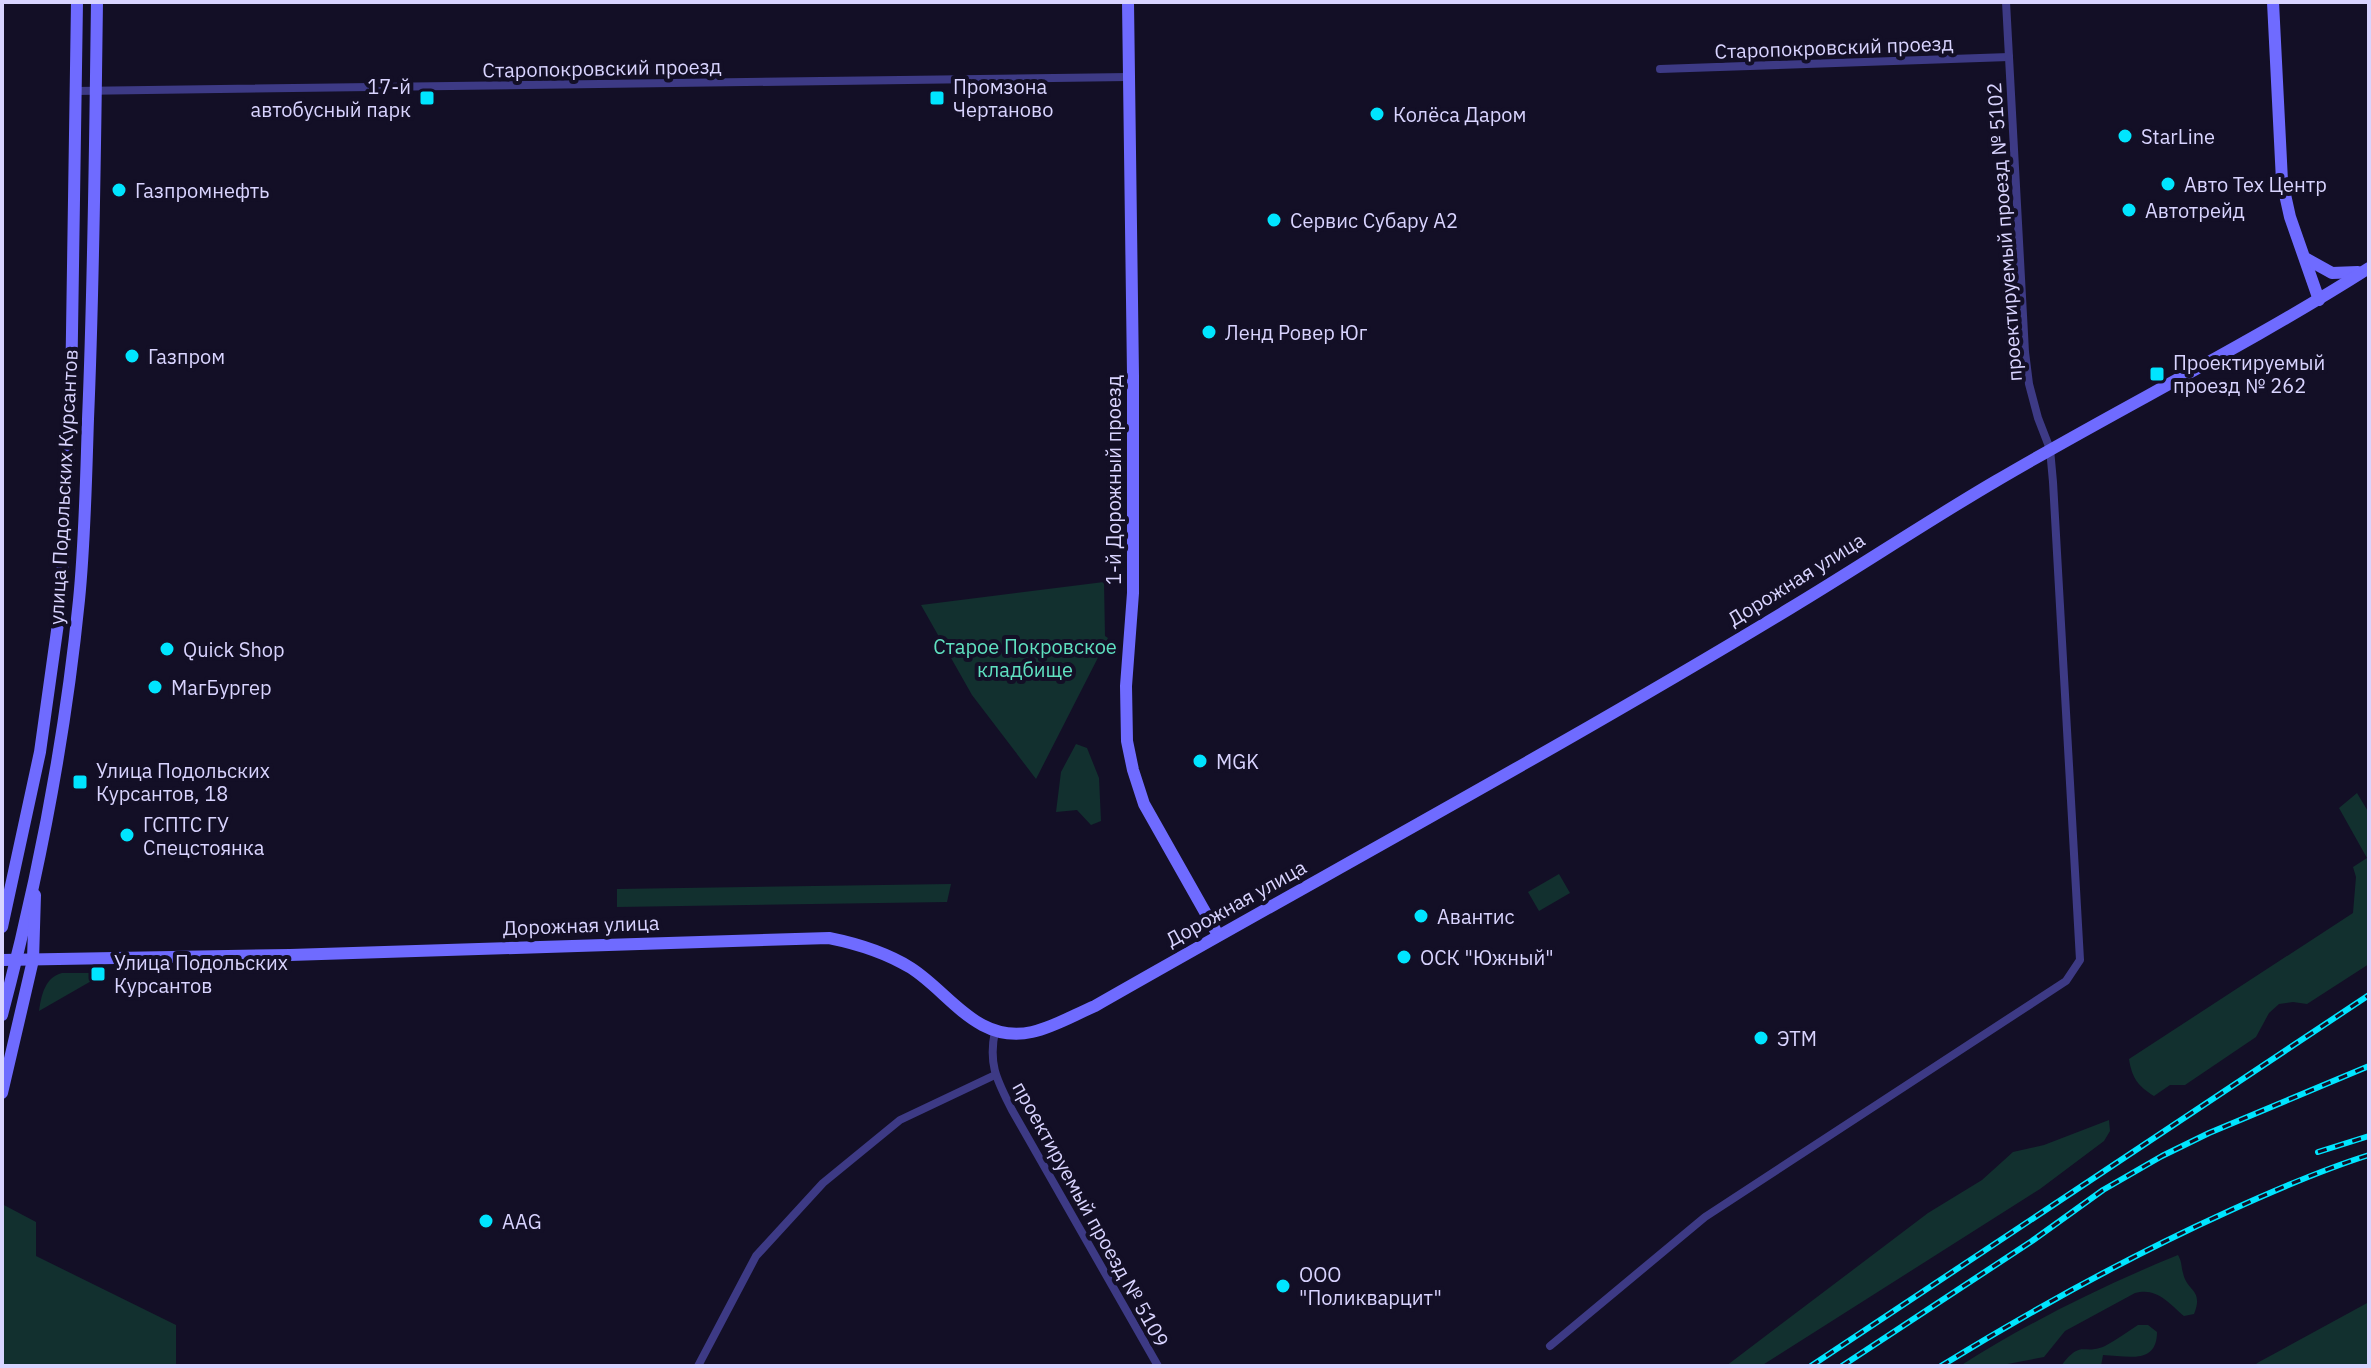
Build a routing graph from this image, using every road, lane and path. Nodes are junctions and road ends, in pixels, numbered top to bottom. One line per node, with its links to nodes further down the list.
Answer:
1 (77, 2): 9 (main road, улица Подольских Курсантов)
2 (97, 2): 10 (main road, улица Подольских Курсантов)
3 (1128, 2): 8 (main road, 1-й Дорожный проезд)
4 (2006, 2): 6 (street, проектируемый проезд № 5102)
5 (2273, 2): 11 (main road)
6 (2009, 57): 7 (street, Старопокровский проезд); 14 (street, проектируемый проезд № 5102)
7 (1660, 69)
8 (1129, 77): 10 (street, Старопокровский проезд); 17 (main road, 1-й Дорожный проезд)
9 (75, 91): 10 (street, Старопокровский проезд); 16 (main road, улица Подольских Курсантов)
10 (95, 91): 15 (main road, улица Подольских Курсантов)
11 (2304, 258): 12 (main road); 13 (main road)
12 (2367, 269): 13 (main road, Дорожная улица)
13 (2319, 300): 14 (main road, Дорожная улица)
14 (2050, 449): 17 (main road, Дорожная улица); 25 (street, проектируемый проезд № 5102)
15 (36, 868): 19 (main road, улица Подольских Курсантов); 20 (main road)
16 (2, 927)
17 (1218, 935): 22 (main road, Дорожная улица)
18 (2, 960): 19 (main road, Дорожная улица)
19 (17, 960): 20 (main road, Дорожная улица); 21 (main road, улица Подольских Курсантов)
20 (33, 960): 22 (main road, Дорожная улица); 24 (main road)
21 (2, 1015)
22 (995, 1031): 23 (street, проектируемый проезд № 5109)
23 (995, 1075): 26 (street); 27 (street, проектируемый проезд № 5109)
24 (2, 1093)
25 (1550, 1346)
26 (698, 1366)
27 (1158, 1366)

